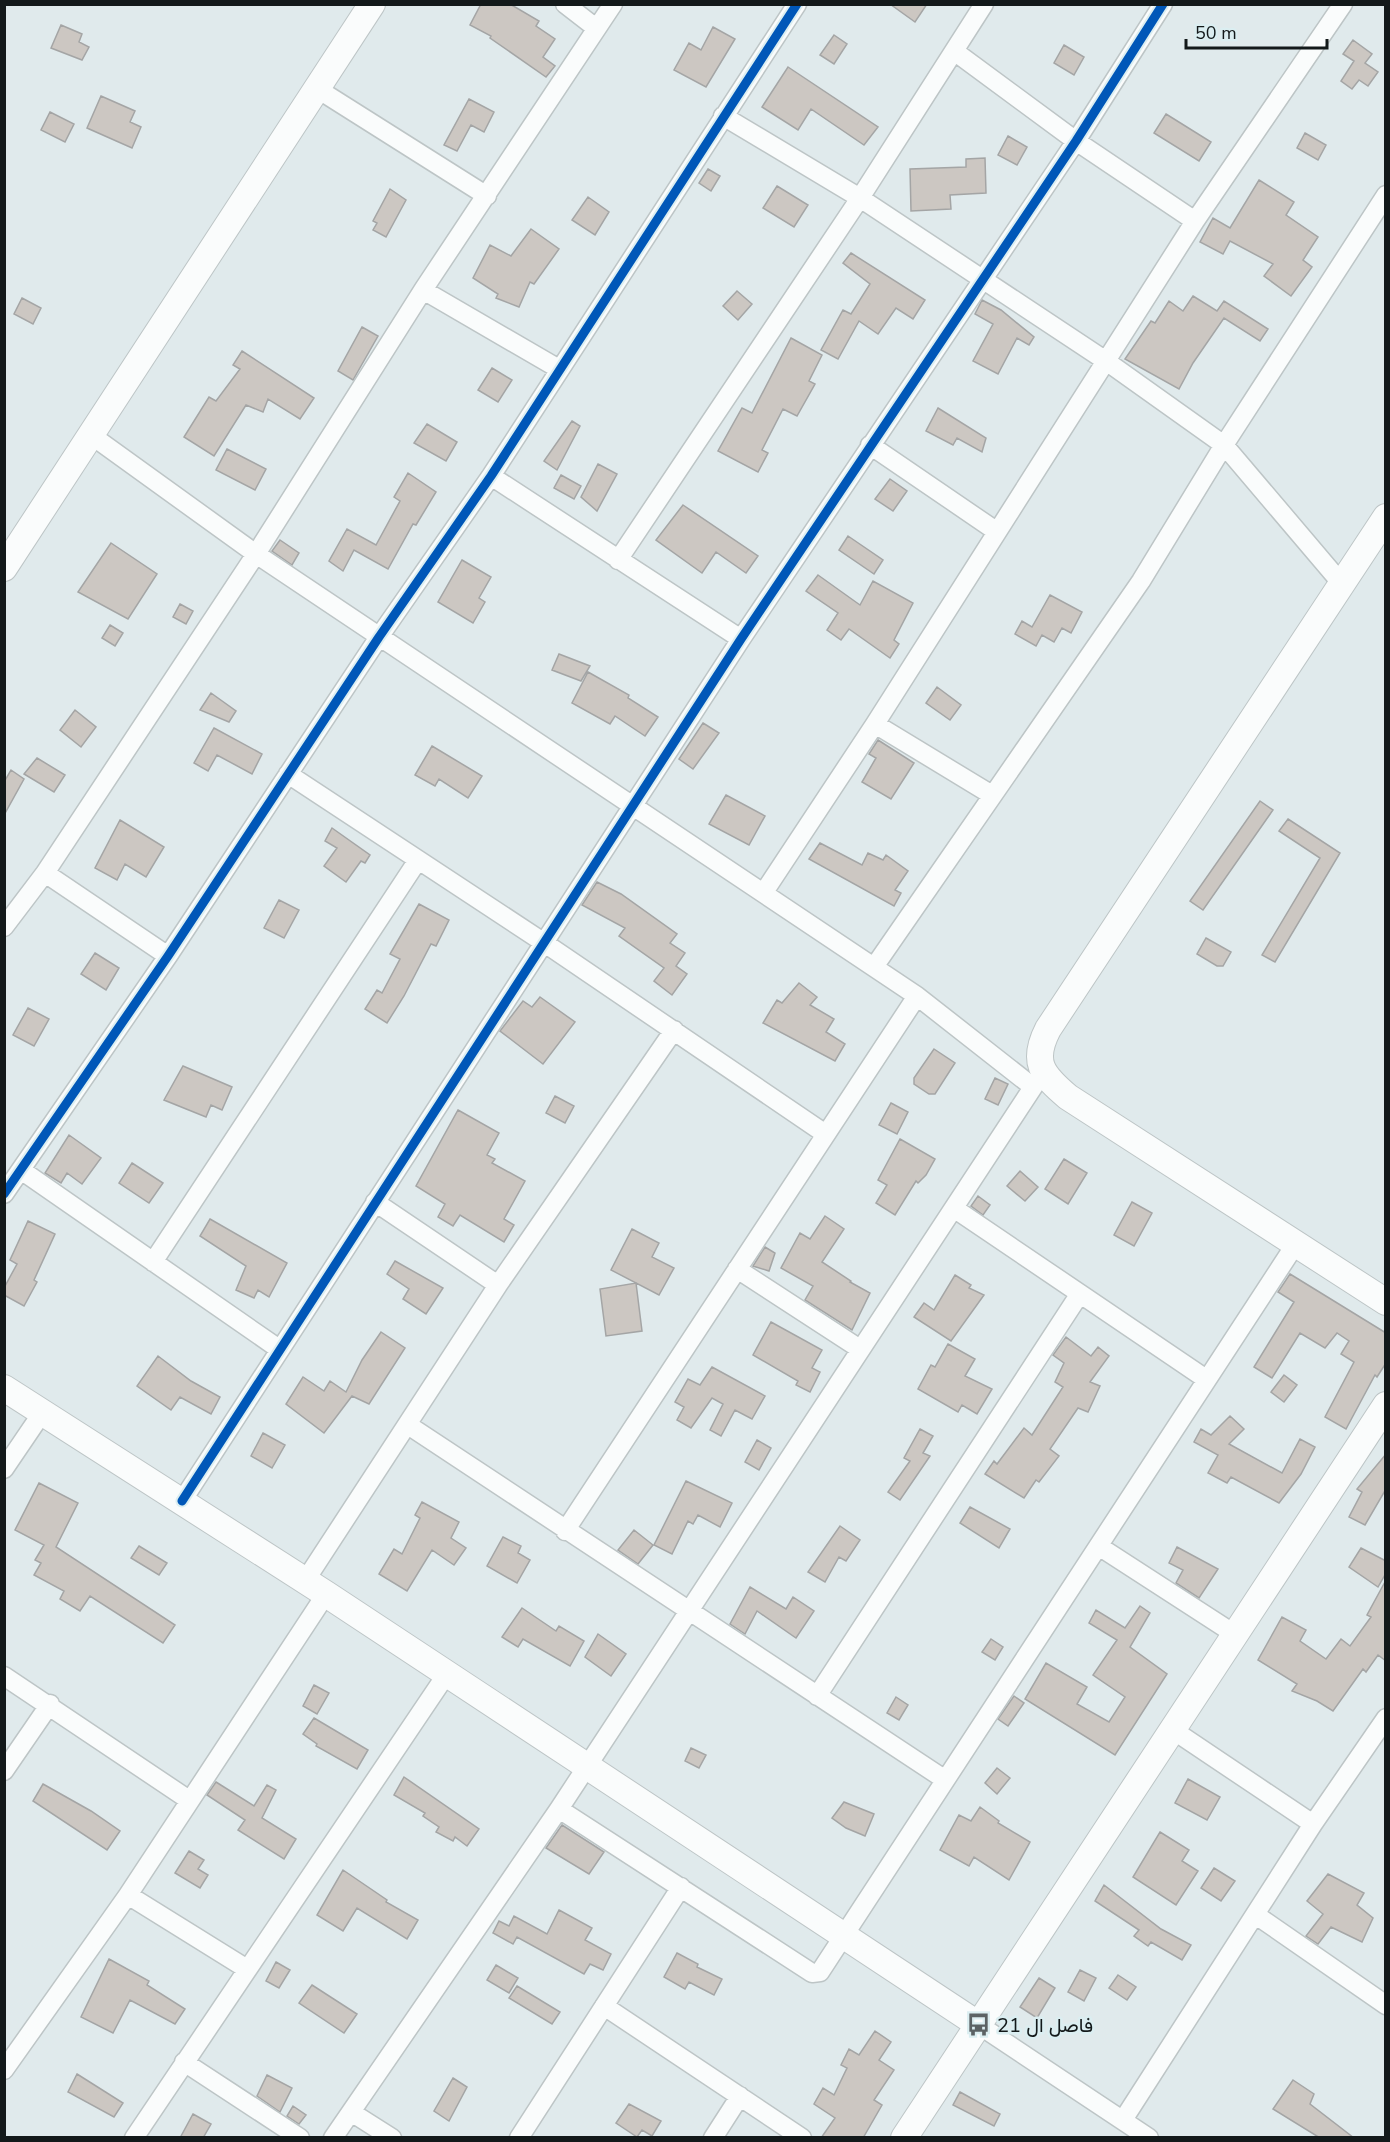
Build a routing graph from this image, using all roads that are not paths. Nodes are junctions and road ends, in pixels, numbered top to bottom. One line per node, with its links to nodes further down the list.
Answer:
1 (372, 4): 10 (street)
2 (564, 4): 8 (street)
3 (613, 4): 8 (street)
4 (796, 4): 11 (street)
5 (984, 4): 9 (street)
6 (1163, 4): 12 (street)
7 (1342, 4): 16 (street)
8 (596, 28): 14 (street)
9 (954, 51): 12 (street); 15 (street)
10 (316, 88): 14 (street); 21 (street)
11 (723, 116): 15 (street); 20 (street)
12 (1076, 141): 16 (street); 17 (street)
13 (1386, 195): 23 (street)
14 (487, 196): 18 (street)
15 (860, 198): 17 (street); 28 (street)
16 (1195, 221): 19 (street)
17 (982, 280): 19 (street); 22 (street)
18 (423, 290): 20 (street); 27 (street)
19 (1106, 361): 23 (street); 26 (street)
20 (559, 369): 24 (street)
21 (91, 435): 27 (street); 29 (street)
22 (870, 445): 26 (street); 32 (street)
23 (1224, 445): 30 (street); 35 (street)
24 (491, 477): 28 (street); 31 (street)
25 (1385, 519): 30 (street)
26 (996, 531): 33 (street)
27 (256, 554): 31 (street); 38 (street)
28 (618, 560): 32 (street)
29 (4, 568)
30 (1342, 584): 46 (street)
31 (379, 637): 34 (street); 36 (street)
32 (741, 639): 36 (street)
33 (875, 724): 35 (street); 39 (street)
34 (288, 774): 37 (street); 42 (street)
35 (992, 795): 43 (street)
36 (633, 807): 39 (street); 41 (street)
37 (418, 860): 41 (street); 53 (street)
38 (45, 873): 40 (street); 42 (street)
39 (764, 892): 43 (street)
40 (5, 924)
41 (543, 942): 45 (street); 50 (street)
42 (168, 956): 48 (street)
43 (874, 967): 44 (street)
44 (917, 996): 46 (street); 47 (street)
45 (674, 1030): 47 (street); 55 (street)
46 (1038, 1080): 51 (street); 52 (street)
47 (824, 1133): 54 (street)
48 (21, 1170): 49 (street); 53 (street)
49 (4, 1194)
50 (375, 1202): 55 (street); 58 (street)
51 (955, 1209): 56 (street); 59 (street)
52 (1295, 1245): 57 (street); 60 (street)
53 (153, 1262): 58 (street)
54 (737, 1269): 59 (street); 67 (street)
55 (498, 1285): 64 (street)
56 (1079, 1295): 60 (street); 74 (street)
57 (1386, 1302)
58 (279, 1349): 66 (street)
59 (860, 1349): 70 (street)
60 (1206, 1378): 68 (street)
61 (4, 1388): 63 (street)
62 (1386, 1405): 71 (street)
63 (42, 1413): 65 (street); 66 (street)
64 (408, 1425): 67 (street); 69 (street)
65 (4, 1469)
66 (182, 1501): 69 (street)
67 (565, 1531): 70 (street)
68 (1100, 1547): 71 (street); 80 (street)
69 (316, 1587): 72 (street); 81 (street)
70 (687, 1611): 74 (street); 78 (street)
71 (1236, 1635): 77 (street)
72 (446, 1675): 78 (street); 88 (street)
73 (4, 1676): 75 (street)
74 (817, 1696): 80 (street)
75 (50, 1704): 79 (street); 81 (street)
76 (1386, 1718): 83 (street)
77 (1173, 1730): 83 (street); 91 (street)
78 (586, 1768): 82 (street); 87 (street)
79 (4, 1771)
80 (944, 1779): 87 (street)
81 (189, 1800): 85 (street)
82 (559, 1809): 84 (street); 95 (street)
83 (1313, 1824): 86 (street)
84 (681, 1887): 87 (street); 90 (street)
85 (128, 1895): 88 (street); 93 (street)
86 (1256, 1915): 89 (street); 96 (street)
87 (844, 1934): 91 (street)
88 (247, 1969): 92 (street)
89 (1385, 2002)
90 (604, 2006): 94 (street); 101 (street)
91 (979, 2025): 96 (street); 104 (street)
92 (184, 2062): 97 (street); 98 (street)
93 (4, 2070)
94 (740, 2096): 102 (street); 103 (street)
95 (351, 2112): 99 (street); 100 (street)
96 (1123, 2120): 105 (street)
97 (134, 2138)
98 (300, 2138)
99 (333, 2138)
100 (392, 2138)
101 (519, 2138)
102 (713, 2138)
103 (802, 2138)
104 (904, 2138)
105 (1149, 2138)

